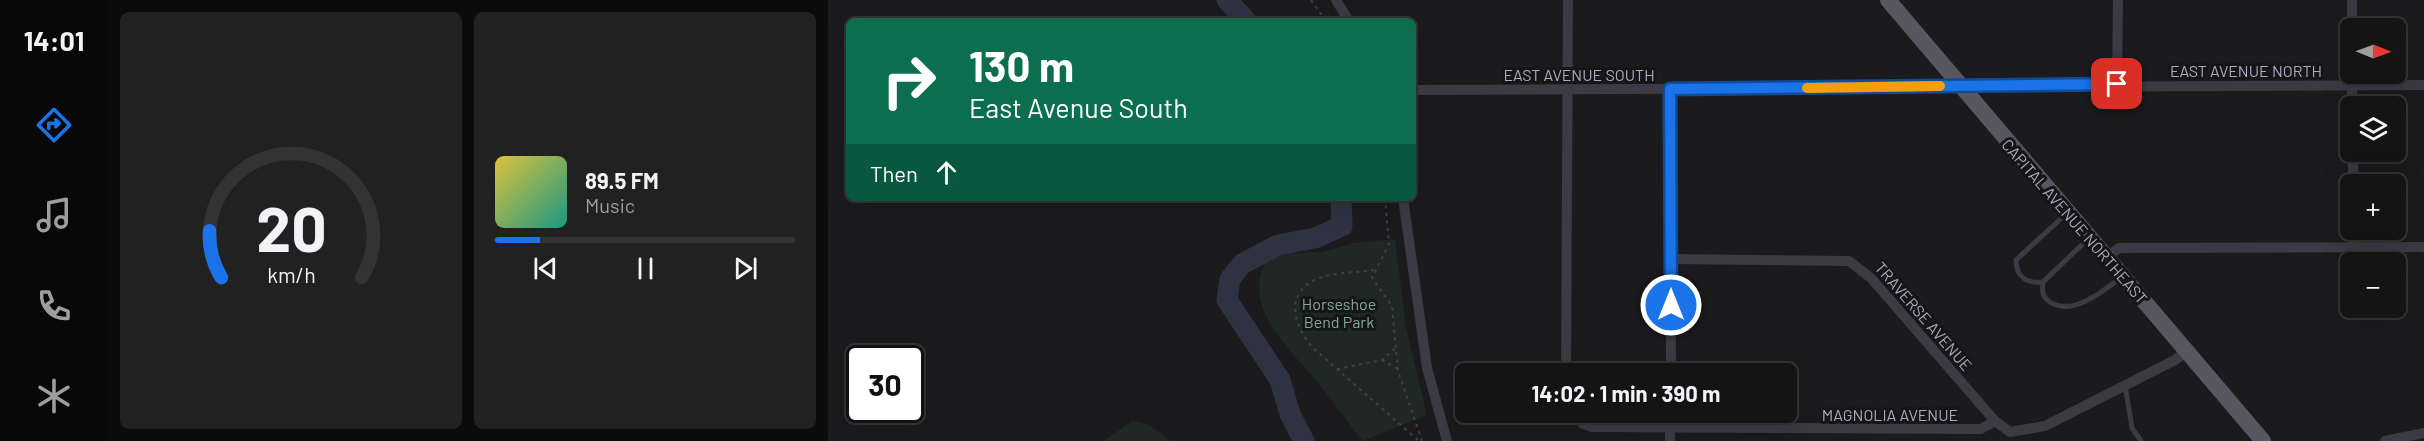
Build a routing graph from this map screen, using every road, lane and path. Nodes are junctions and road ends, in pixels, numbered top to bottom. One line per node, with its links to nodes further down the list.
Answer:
1 (1311, 0): 7 (path)
2 (1336, 0): 8 (street)
3 (1568, 0): 15 (street)
4 (2118, 0): 11 (street)
5 (2352, 0): 9 (street)
6 (1891, 1): 14 (main road, CAPITAL AVENUE NORTHEAST)
7 (1324, 18)
8 (1347, 18)
9 (2352, 18)
10 (2340, 79): 11 (street, EAST AVENUE NORTH)
11 (2117, 84): 14 (street, EAST AVENUE NORTH)
12 (2406, 84): 13 (street, EAST AVENUE NORTH)
13 (2424, 85)
14 (1960, 86): 16 (street, EAST AVENUE SOUTH); 20 (main road, CAPITAL AVENUE NORTHEAST)
15 (1569, 88): 16 (street, EAST AVENUE SOUTH); 17 (street, EAST AVENUE SOUTH); 33 (street)
16 (1670, 89): 26 (street)
17 (1416, 90)
18 (1385, 201): 27 (path)
19 (1403, 201): 46 (street)
20 (2068, 212): 21 (main road, CAPITAL AVENUE NORTHEAST); 29 (lane)
21 (2090, 237): 25 (main road, CAPITAL AVENUE NORTHEAST); 29 (lane)
22 (2353, 240): 23 (street)
23 (2353, 247): 24 (street); 25 (street)
24 (2424, 247)
25 (2106, 257): 28 (main road, CAPITAL AVENUE NORTHEAST)
26 (1671, 259): 34 (street); 38 (street, TRAVERSE AVENUE)
27 (1374, 270): 30 (path); 35 (path)
28 (2123, 276): 29 (lane); 31 (main road, CAPITAL AVENUE NORTHEAST)
29 (2043, 282)
30 (1396, 347): 32 (path); 36 (path)
31 (2187, 351): 37 (street); 50 (main road, CAPITAL AVENUE NORTHEAST)
32 (1382, 360): 35 (path); 36 (path)
33 (1566, 363)
34 (1671, 363)
35 (1337, 369): 45 (path)
36 (1398, 369): 45 (path)
37 (2125, 385): 44 (street); 49 (lane)
38 (1995, 421): 42 (street, MAGNOLIA AVENUE); 44 (street)
39 (1582, 423): 41 (street, MAGNOLIA AVENUE)
40 (1670, 423): 41 (street)
41 (1670, 427): 42 (street, MAGNOLIA AVENUE); 47 (street)
42 (1841, 429): 48 (street)
43 (2424, 433): 51 (street)
44 (2010, 437)
45 (1420, 441)
46 (1447, 441)
47 (1670, 441)
48 (1840, 441)
49 (2140, 441)
50 (2263, 441)
51 (2385, 441)

